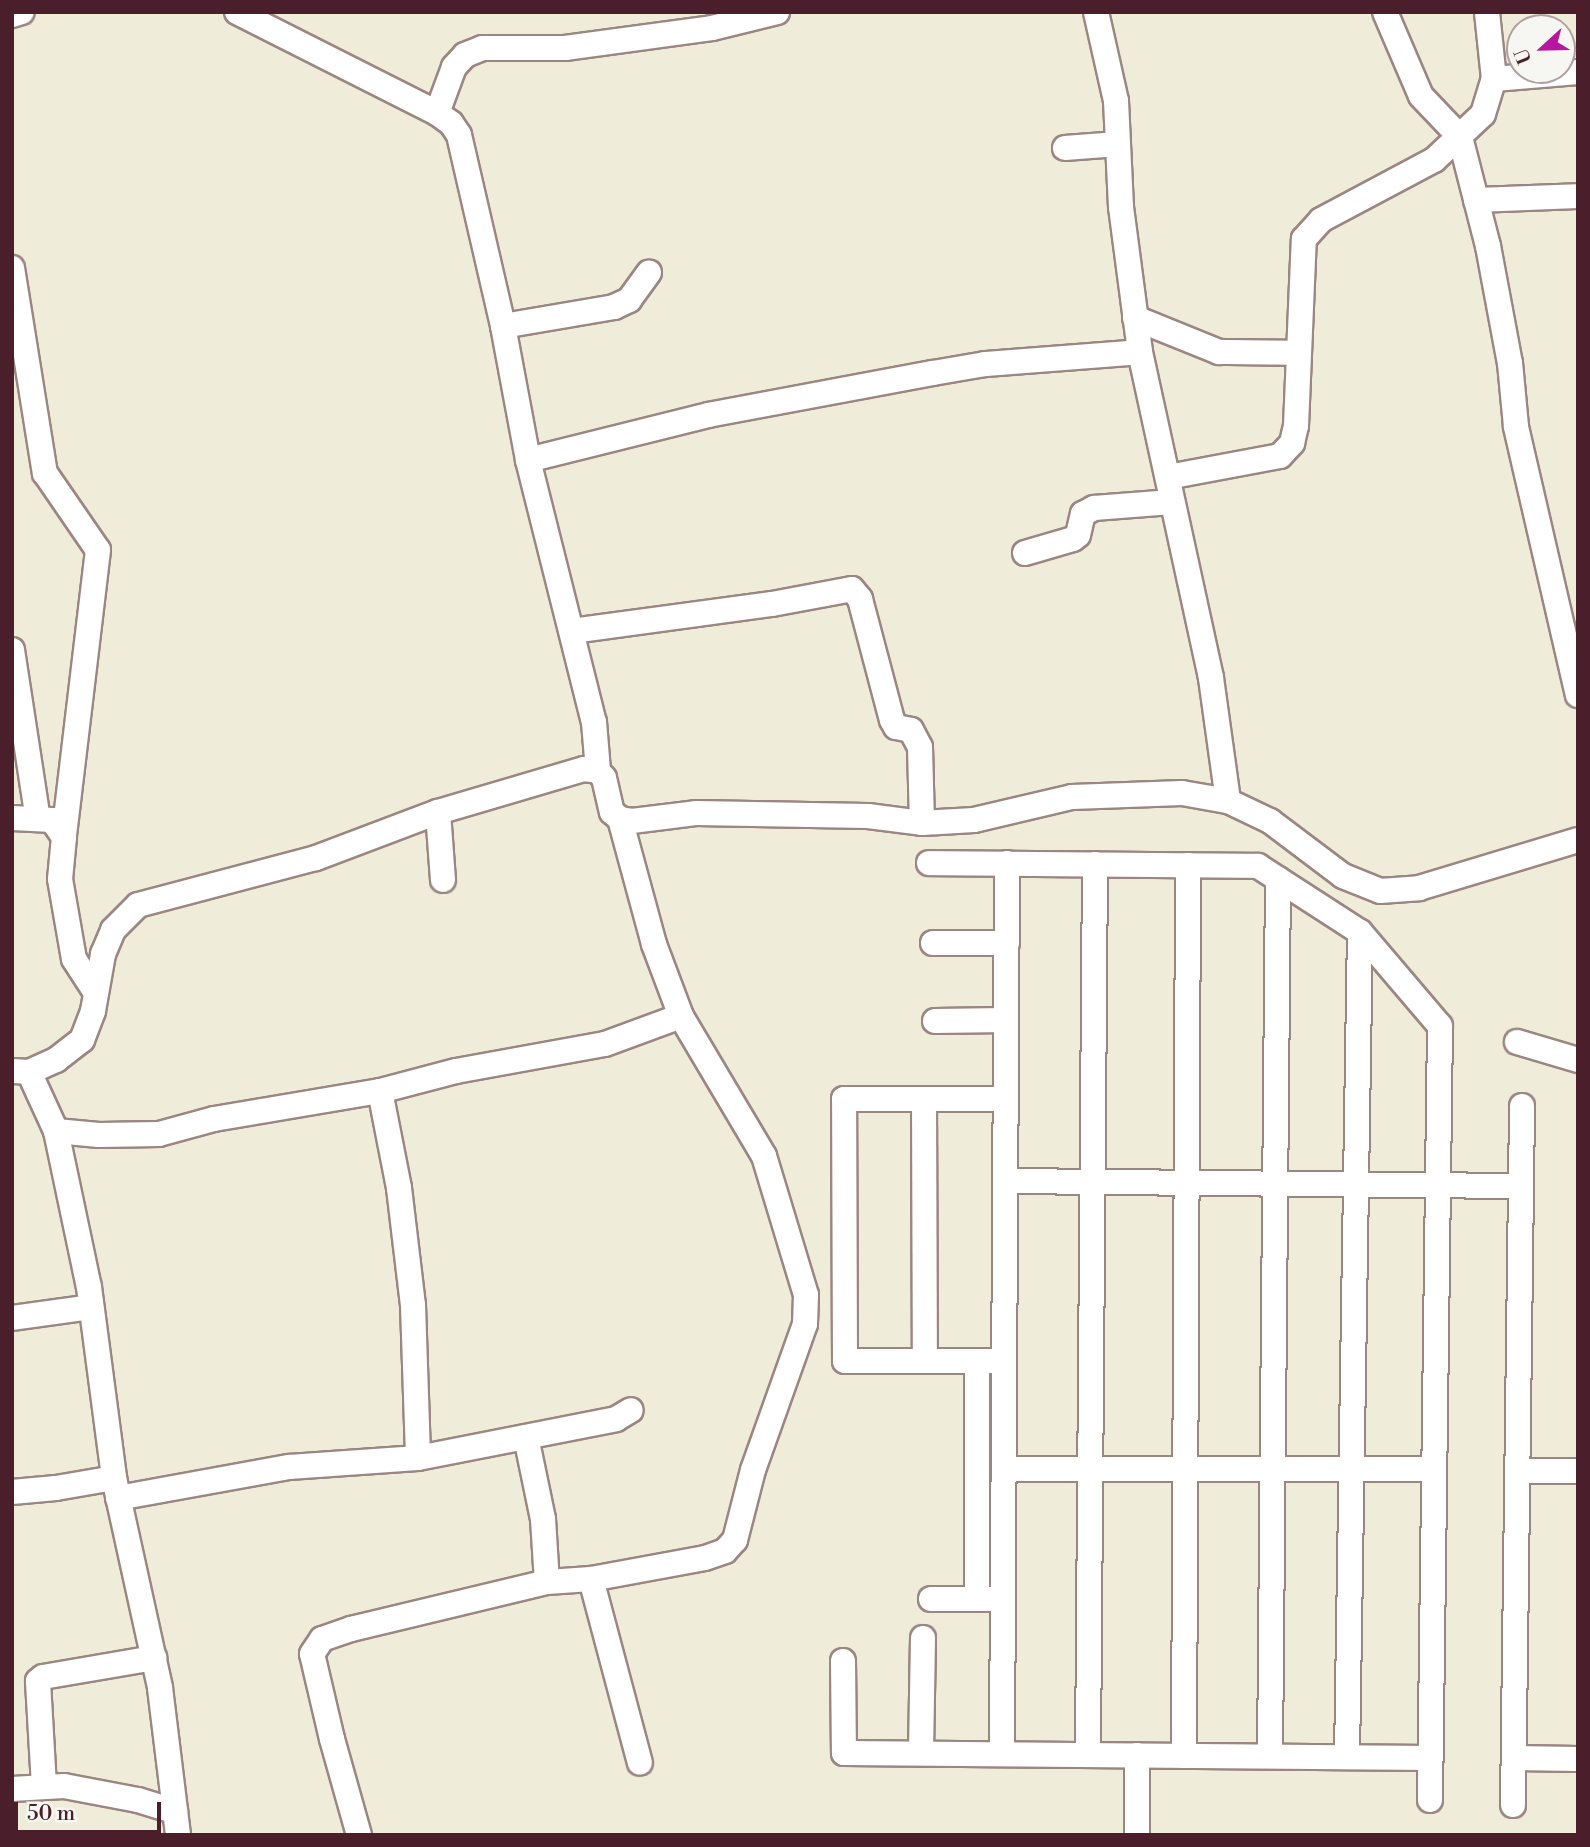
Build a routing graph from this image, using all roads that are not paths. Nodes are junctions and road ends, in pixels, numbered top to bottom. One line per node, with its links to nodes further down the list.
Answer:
1 (22, 12): 7 (street)
2 (237, 12): 11 (street)
3 (777, 12): 8 (street)
4 (1096, 12): 13 (street)
5 (1385, 12): 12 (street)
6 (1487, 12): 10 (street)
7 (12, 15)
8 (710, 20): 11 (street)
9 (1578, 72): 10 (street)
10 (1494, 79): 12 (street)
11 (437, 113): 20 (street)
12 (1460, 137): 16 (street); 22 (street)
13 (1118, 144): 14 (street); 19 (street)
14 (1065, 148)
15 (1578, 197): 16 (street)
16 (1476, 200): 29 (street)
17 (12, 268): 37 (street)
18 (649, 272): 20 (street)
19 (1135, 318): 21 (street); 22 (street)
20 (503, 326): 23 (street)
21 (1140, 352): 23 (street); 24 (street)
22 (1298, 354): 24 (street)
23 (528, 460): 27 (street)
24 (1168, 477): 25 (street)
25 (1172, 502): 26 (street); 31 (street)
26 (1025, 554)
27 (572, 631): 30 (street); 36 (street)
28 (12, 650): 34 (street)
29 (1578, 695)
30 (598, 771): 32 (street); 35 (street)
31 (1228, 801): 36 (street); 38 (street)
32 (438, 812): 44 (street); 48 (street)
33 (12, 818): 34 (street)
34 (38, 819): 37 (street)
35 (620, 819): 36 (street); 49 (street)
36 (922, 823)
37 (64, 837): 48 (street)
38 (1578, 840)
39 (929, 863): 40 (street)
40 (1007, 863): 41 (street); 47 (street)
41 (1095, 864): 42 (street); 61 (street)
42 (1188, 865): 43 (street); 62 (street)
43 (1279, 878): 45 (street); 63 (street)
44 (443, 880)
45 (1360, 932): 64 (street); 65 (street)
46 (933, 943): 47 (street)
47 (1007, 943): 50 (street)
48 (96, 993): 54 (street)
49 (681, 1016): 55 (street); 85 (street)
50 (1006, 1020): 51 (street); 57 (street)
51 (935, 1021)
52 (1517, 1042): 53 (street)
53 (1578, 1060)
54 (21, 1072): 59 (street)
55 (380, 1091): 59 (street); 74 (street)
56 (924, 1099): 57 (street); 69 (street); 69 (street)
57 (1006, 1099): 60 (street)
58 (1522, 1106): 66 (street)
59 (56, 1131): 67 (street)
60 (1005, 1181): 61 (street); 71 (street)
61 (1092, 1182): 62 (street); 76 (street)
62 (1187, 1183): 63 (street); 77 (street)
63 (1275, 1184): 64 (street); 78 (street)
64 (1356, 1185): 65 (street); 79 (street)
65 (1438, 1185): 66 (street); 80 (street)
66 (1521, 1186): 81 (street)
67 (91, 1307): 68 (street); 83 (street)
68 (12, 1318)
69 (925, 1361): 70 (street)
70 (977, 1361): 71 (street); 89 (street)
71 (1004, 1361): 75 (street)
72 (631, 1410): 73 (street)
73 (526, 1437): 74 (street); 86 (street)
74 (418, 1458): 83 (street)
75 (1004, 1469): 76 (street); 87 (street)
76 (1090, 1469): 77 (street); 95 (street)
77 (1185, 1469): 78 (street); 97 (street)
78 (1273, 1469): 79 (street); 98 (street)
79 (1352, 1469): 80 (street); 99 (street)
80 (1434, 1469): 100 (street)
81 (1517, 1471): 82 (street); 101 (street)
82 (1578, 1471)
83 (116, 1488): 84 (street); 91 (street)
84 (12, 1492)
85 (591, 1579): 86 (street); 103 (street)
86 (547, 1582): 109 (street)
87 (1003, 1598): 89 (street); 94 (street)
88 (931, 1599): 89 (street)
89 (977, 1599)
90 (923, 1638): 93 (street)
91 (153, 1658): 104 (street); 108 (street)
92 (843, 1661): 93 (street)
93 (921, 1753): 94 (street)
94 (1002, 1754): 95 (street)
95 (1088, 1755): 96 (street)
96 (1137, 1755): 97 (street); 110 (street)
97 (1184, 1756): 98 (street)
98 (1270, 1756): 99 (street)
99 (1348, 1757): 100 (street)
100 (1430, 1758): 106 (street)
101 (1514, 1758): 102 (street); 107 (street)
102 (1578, 1759)
103 (640, 1763)
104 (44, 1786): 105 (street); 108 (street)
105 (12, 1789)
106 (1430, 1800)
107 (1513, 1805)
108 (177, 1823)
109 (359, 1835)
110 (1137, 1835)

